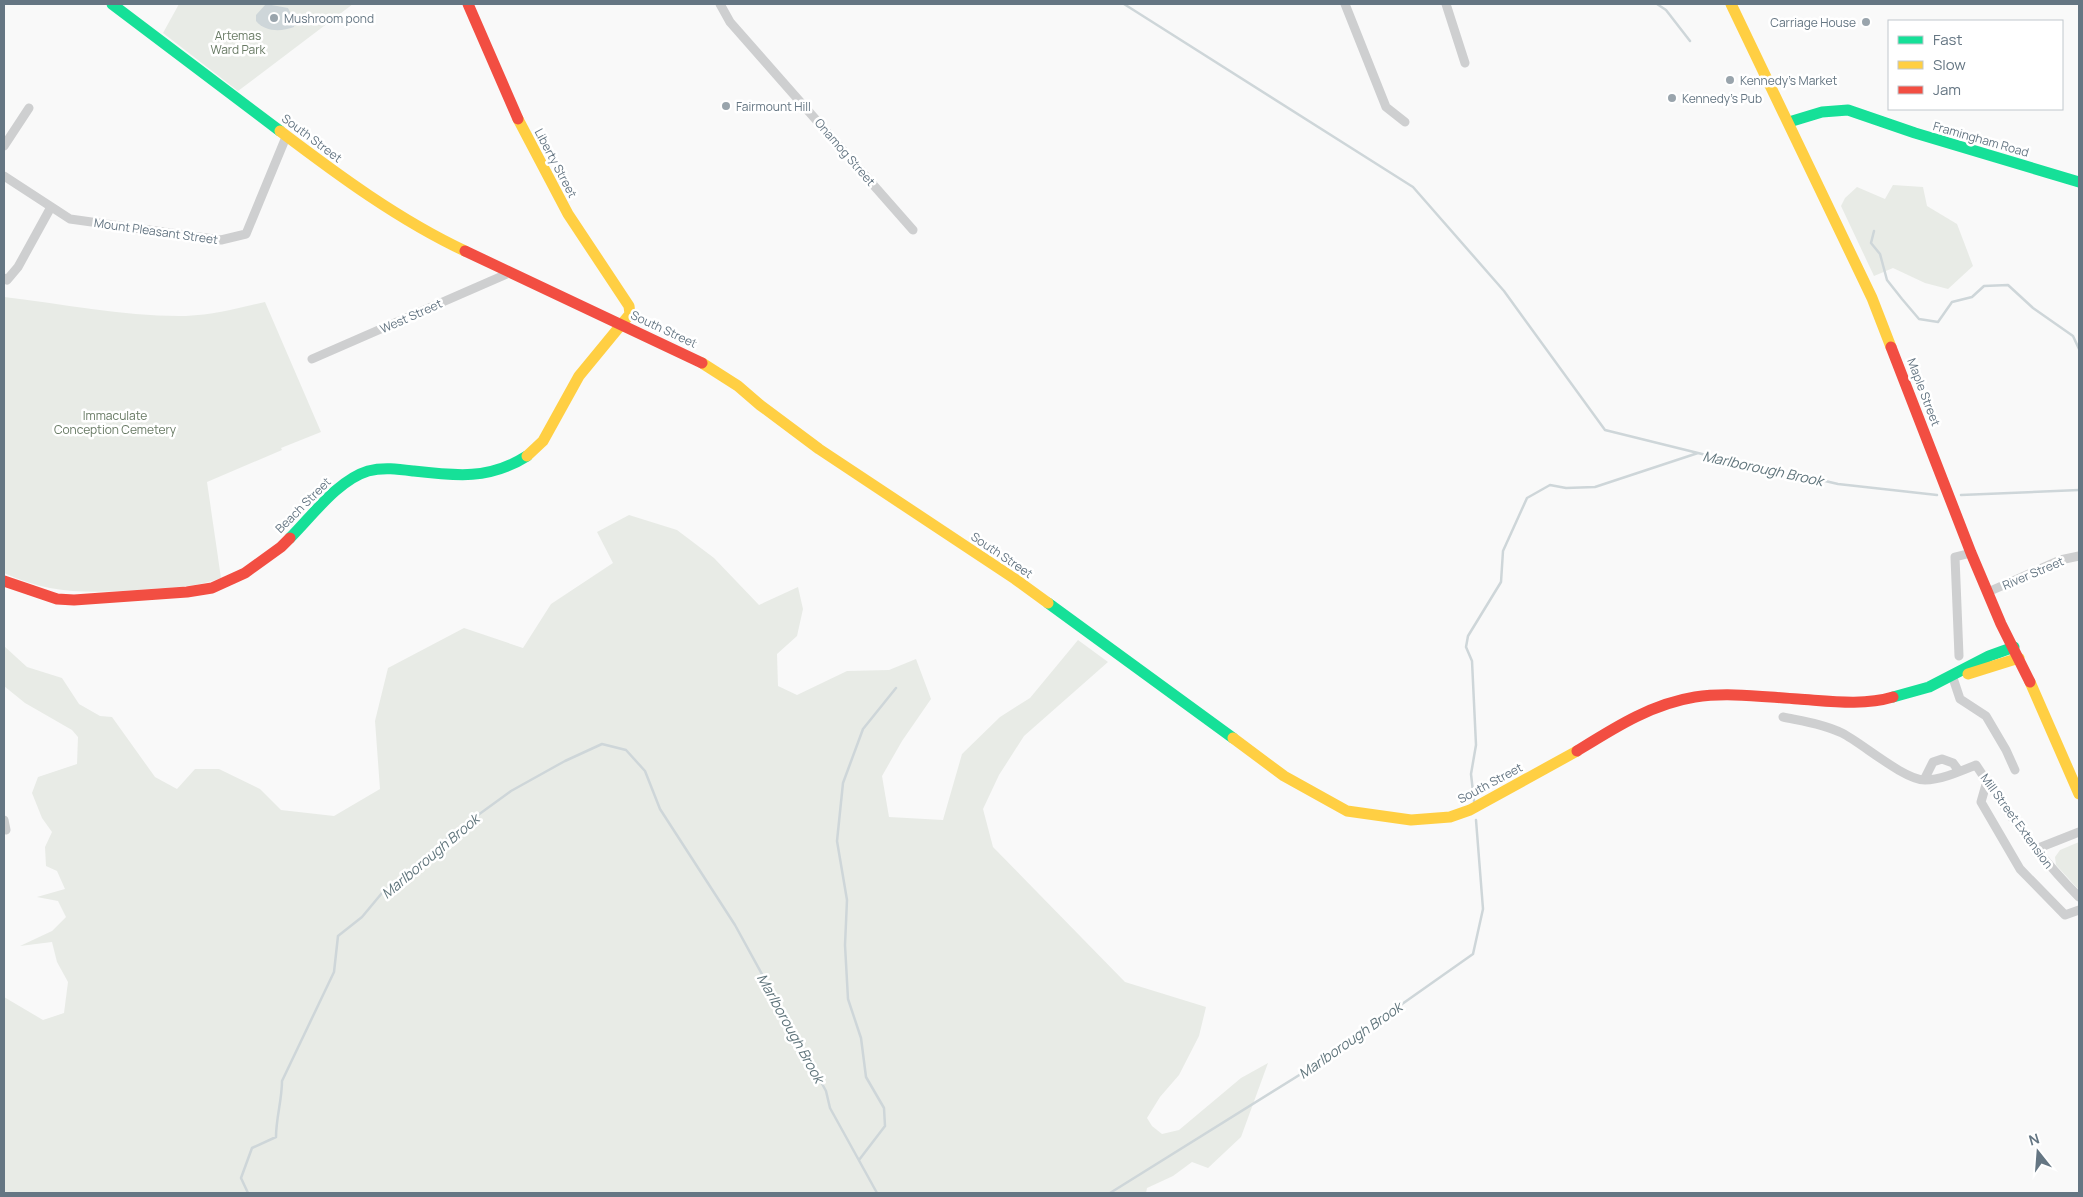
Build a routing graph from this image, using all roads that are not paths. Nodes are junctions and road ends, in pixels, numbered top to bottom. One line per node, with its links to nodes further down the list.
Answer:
1 (112, 4): 11 (main road, South Street)
2 (468, 4): 19 (main road, Liberty Street)
3 (720, 4): 16 (street, Onamog Street)
4 (1346, 4): 9 (street)
5 (1446, 4): 7 (street)
6 (1732, 4): 10 (main road, Maple Street)
7 (1465, 63)
8 (29, 108): 12 (street)
9 (1405, 122)
10 (1789, 122): 14 (main road, Framingham Road); 21 (main road, Maple Street)
11 (286, 136): 15 (street, Mount Pleasant Street); 17 (main road, South Street)
12 (4, 146)
13 (4, 176): 15 (street, Mount Pleasant Street)
14 (2079, 182)
15 (51, 207): 18 (street)
16 (914, 230)
17 (510, 273): 19 (main road, South Street); 20 (street, West Street)
18 (5, 279)
19 (621, 324): 23 (main road, Beach Street); 31 (main road, South Street)
20 (312, 358)
21 (1971, 553): 24 (main road, Maple Street); 27 (street)
22 (2079, 556): 24 (street, River Street)
23 (4, 581)
24 (1988, 592): 25 (main road, Maple Street)
25 (2001, 624): 26 (main road, Maple Street); 29 (main road)
26 (2014, 647): 28 (main road, Maple Street); 29 (main road, South Street)
27 (1958, 656)
28 (2019, 658): 29 (main road, South Street); 32 (main road, Maple Street)
29 (1994, 660): 30 (main road, South Street); 31 (main road, South Street); 32 (main road)
30 (1953, 678): 31 (main road, South Street); 34 (street)
31 (1934, 684)
32 (2031, 684): 38 (main road, Maple Street)
33 (1783, 716): 36 (street)
34 (2015, 770)
35 (1959, 772): 36 (street); 36 (street); 37 (street, Mill Street Extension)
36 (1924, 780)
37 (1987, 782): 42 (street, Mill Street Extension); 44 (street)
38 (2079, 794)
39 (4, 820): 40 (street)
40 (6, 830)
41 (2079, 832): 42 (street)
42 (2036, 850): 43 (street, Mill Street Extension)
43 (2079, 897)
44 (2079, 910)

